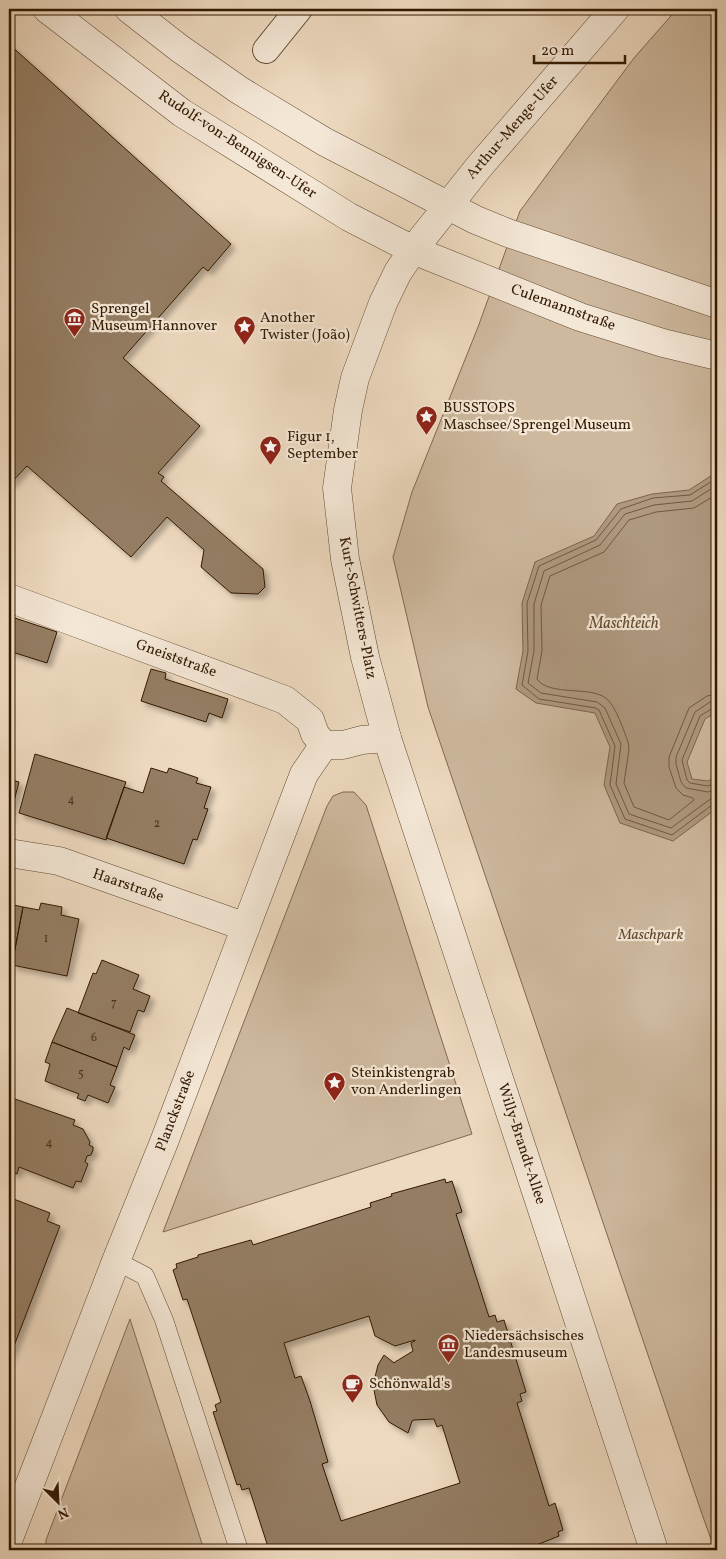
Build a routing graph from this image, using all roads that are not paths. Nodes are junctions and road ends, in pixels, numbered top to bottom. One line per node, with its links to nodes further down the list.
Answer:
1 (47, 9): 7 (street, Rudolf-von-Bennigsen-Ufer)
2 (129, 9): 6 (street)
3 (299, 9): 5 (street)
4 (615, 9): 6 (street, Arthur-Menge-Ufer)
5 (266, 50)
6 (448, 205): 7 (street, Arthur-Menge-Ufer); 8 (street)
7 (413, 250): 9 (street, Culemannstraße); 11 (street, Kurt-Schwitters-Platz)
8 (717, 304)
9 (717, 356)
10 (9, 598): 12 (street, Gneiststraße)
11 (387, 738): 12 (street); 18 (street, Willy-Brandt-Allee)
12 (324, 745): 14 (street, Planckstraße)
13 (9, 853): 14 (street, Haarstraße)
14 (246, 927): 15 (street, Planckstraße)
15 (116, 1261): 16 (street, Planckstraße); 17 (lane)
16 (9, 1538)
17 (239, 1550)
18 (654, 1550)

